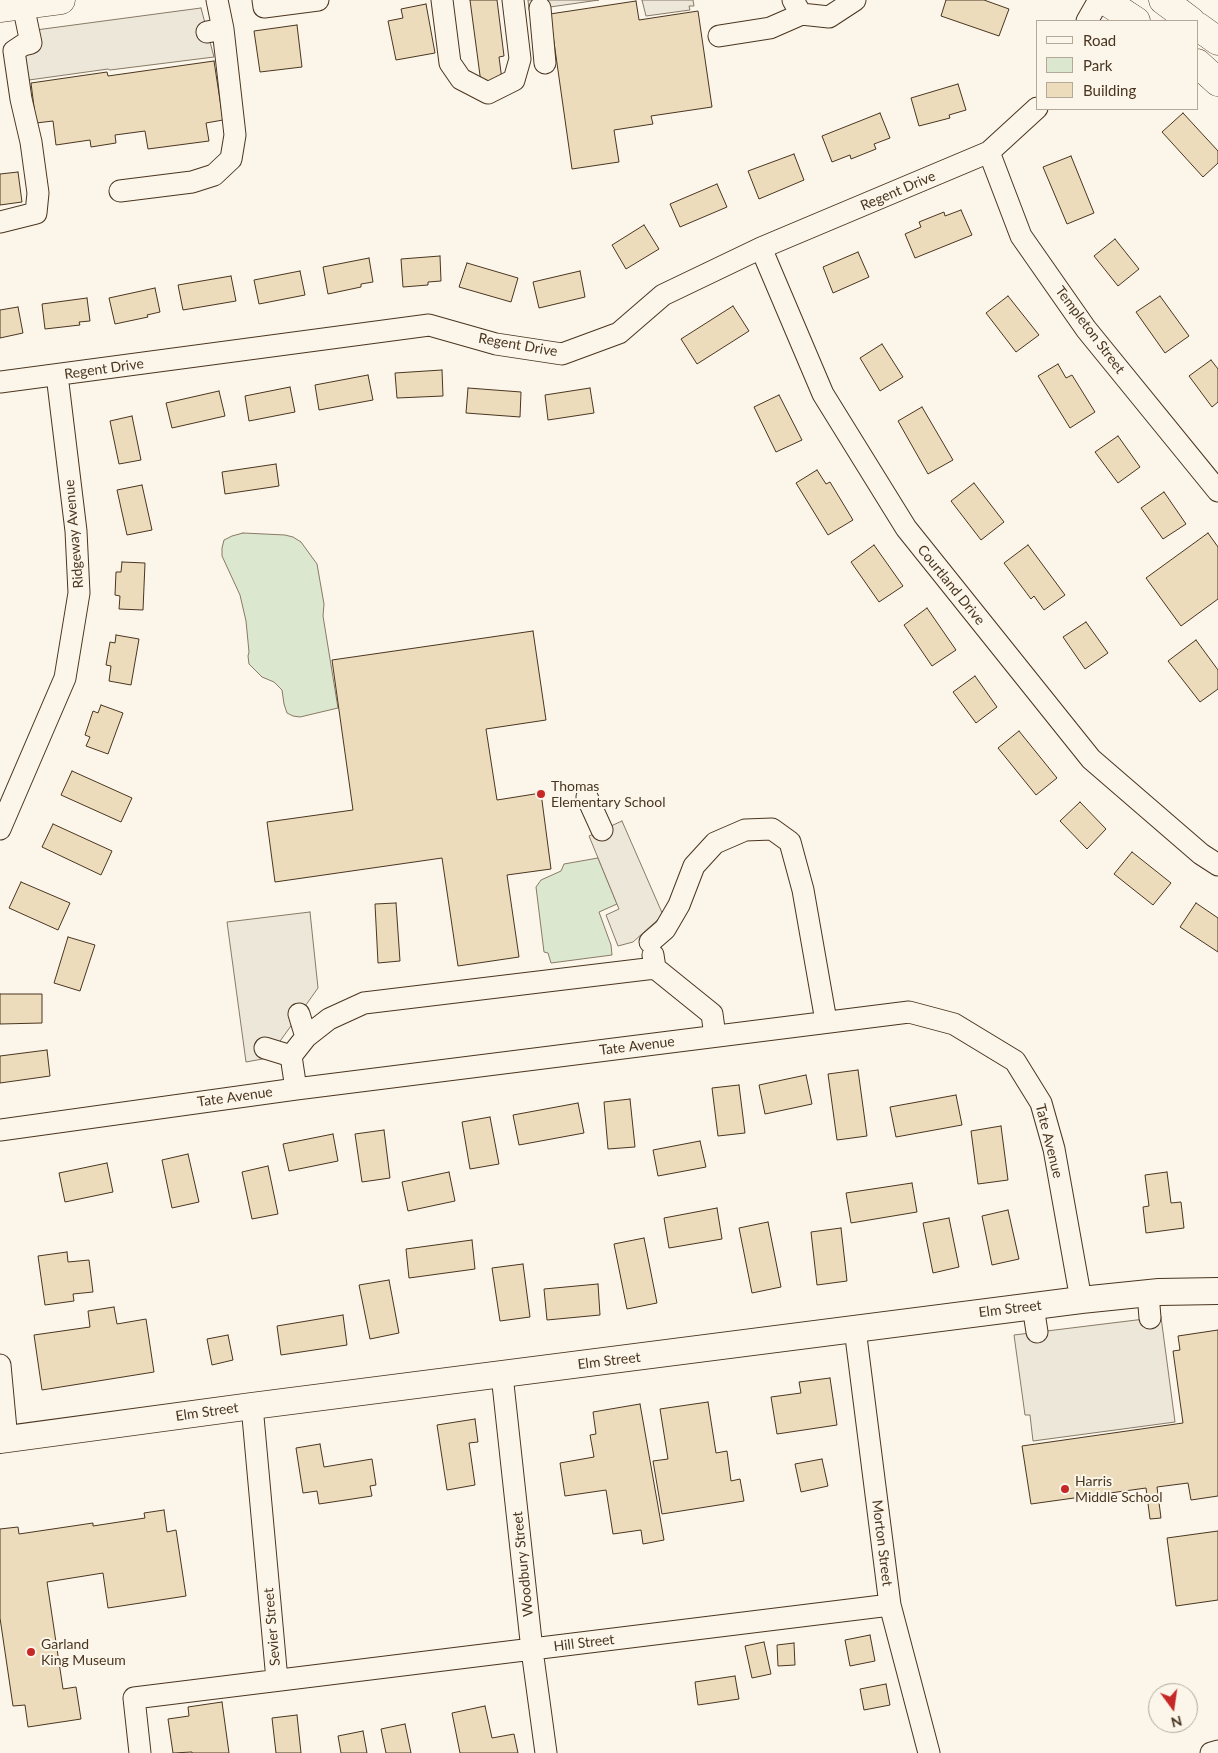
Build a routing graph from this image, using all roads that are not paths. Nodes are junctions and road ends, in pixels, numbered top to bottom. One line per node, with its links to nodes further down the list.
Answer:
1 (61, 0): 11 (highway)
2 (217, 0): 25 (street)
3 (263, 0): 4 (street)
4 (318, 0)
5 (442, 0): 6 (street)
6 (513, 0)
7 (855, 0): 12 (street)
8 (1099, 0): 14 (street)
9 (1104, 0): 15 (highway)
10 (1162, 0): 16 (highway)
11 (12, 6): 26 (street)
12 (798, 7): 18 (street)
13 (540, 8): 20 (street)
14 (1089, 20)
15 (1134, 20)
16 (1190, 20)
17 (1198, 27): 19 (highway)
18 (719, 36)
19 (1218, 42)
20 (545, 63)
21 (1198, 65): 22 (highway)
22 (1218, 82)
23 (1036, 109): 24 (street, Regent Drive)
24 (989, 152): 27 (street, Regent Drive); 30 (street, Templeton Street)
25 (120, 191)
26 (0, 222)
27 (761, 248): 28 (street, Regent Drive); 34 (street, Courtland Drive)
28 (57, 375): 29 (street, Regent Drive); 32 (street, Ridgeway Avenue)
29 (0, 382)
30 (1218, 491)
31 (588, 797): 33 (street)
32 (0, 829)
33 (602, 830)
34 (1218, 865)
35 (655, 968): 37 (street); 38 (street); 39 (street)
36 (299, 1014): 39 (street)
37 (826, 1021): 38 (street, Tate Avenue); 45 (street, Tate Avenue)
38 (715, 1036): 42 (street, Tate Avenue)
39 (306, 1037): 41 (street)
40 (266, 1048): 41 (street)
41 (291, 1056): 42 (street)
42 (296, 1089): 43 (street, Tate Avenue)
43 (0, 1130)
44 (1218, 1291): 45 (main road, Elm Street)
45 (1081, 1300): 46 (main road, Elm Street)
46 (1033, 1306): 47 (main road, Elm Street); 48 (street)
47 (855, 1329): 50 (main road, Elm Street); 53 (street, Morton Street)
48 (1037, 1332)
49 (0, 1365): 52 (street)
50 (502, 1375): 51 (main road, Elm Street); 54 (street, Woodbury Street)
51 (252, 1406): 52 (main road, Elm Street); 55 (street, Sevier Street)
52 (4, 1440)
53 (890, 1605): 54 (street, Hill Street); 59 (street, Morton Street)
54 (532, 1650): 55 (street, Hill Street); 58 (street, Woodbury Street)
55 (277, 1680): 57 (street, Sevier Street)
56 (1218, 1751): 60 (street)
57 (140, 1753)
58 (546, 1753)
59 (929, 1753)
60 (1212, 1753)

